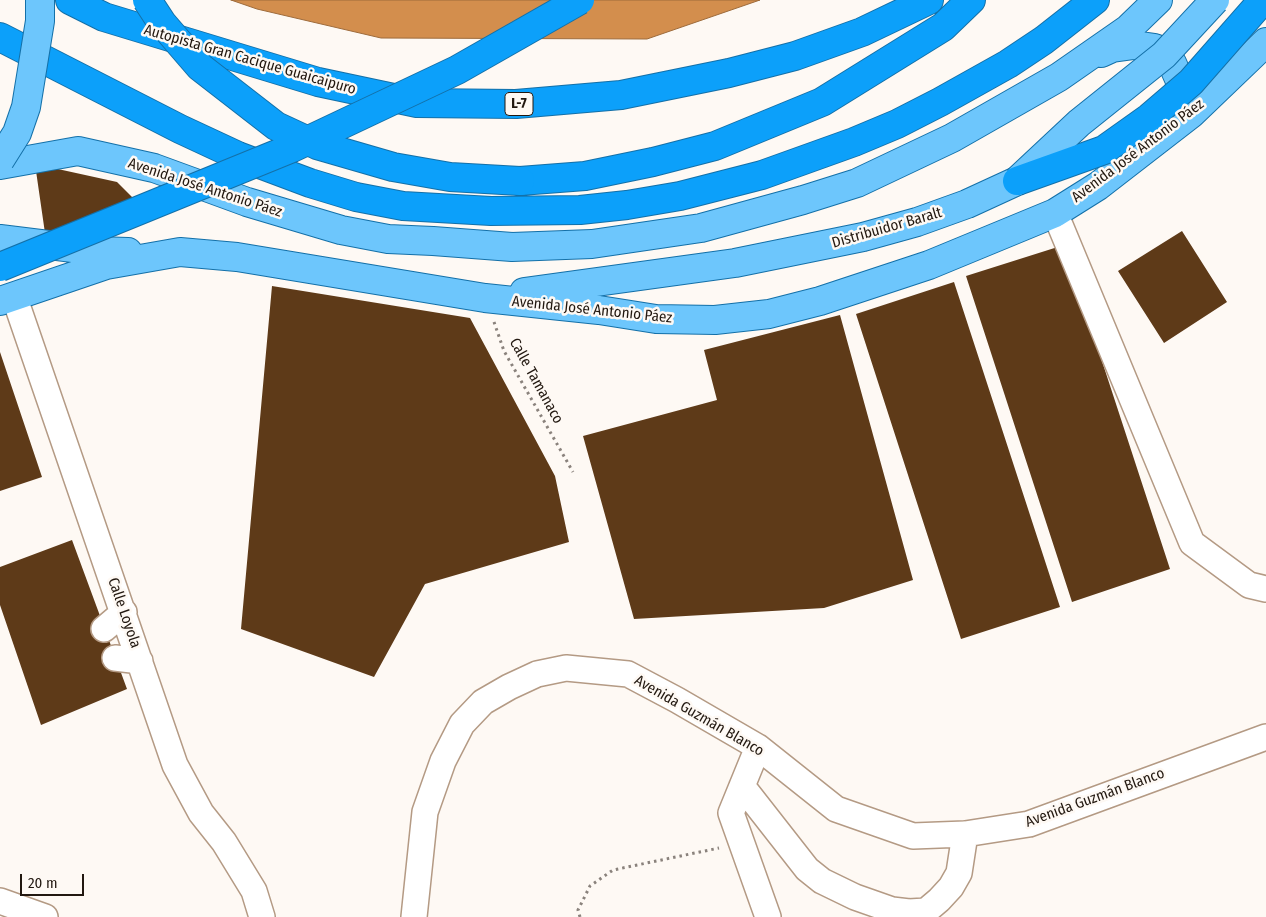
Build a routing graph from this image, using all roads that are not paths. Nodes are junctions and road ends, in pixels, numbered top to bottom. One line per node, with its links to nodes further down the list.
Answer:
1 (40, 0): 15 (main road, bridge)
2 (70, 0): 5 (highway, Autopista Gran Cacique Guaicaipuro / L-7)
3 (146, 0): 6 (highway, bridge)
4 (580, 0): 21 (highway, bridge)
5 (929, 0)
6 (971, 0)
7 (1095, 0): 11 (highway)
8 (1158, 0): 13 (main road, Avenida José Antonio Páez)
9 (1215, 0): 17 (main road, Distribuidor Baralt, bridge)
10 (1263, 0): 17 (highway, bridge)
11 (0, 37)
12 (1266, 42): 14 (main road, Avenida José Antonio Páez)
13 (1078, 64): 14 (main road); 16 (main road, Avenida José Antonio Páez)
14 (1148, 147): 18 (main road, Avenida José Antonio Páez)
15 (0, 160)
16 (0, 165)
17 (1018, 181): 23 (main road, Distribuidor Baralt)
18 (1055, 213): 23 (main road, Avenida José Antonio Páez); 24 (street)
19 (0, 239): 20 (main road)
20 (180, 252): 22 (main road, Avenida José Antonio Páez); 23 (main road, Avenida José Antonio Páez)
21 (0, 267)
22 (7, 298): 25 (street, Calle Loyola)
23 (485, 298)
24 (1266, 589)
25 (124, 612): 26 (street); 28 (street, Calle Loyola)
26 (104, 628)
27 (115, 658): 28 (street)
28 (140, 661): 35 (street, Calle Loyola)
29 (1266, 737): 32 (street, Avenida Guzmán Blanco)
30 (758, 746): 31 (street); 32 (street, Avenida Guzmán Blanco); 36 (street, Avenida Guzmán Blanco)
31 (742, 786): 32 (street); 37 (street)
32 (965, 834)
33 (0, 902): 34 (street)
34 (45, 917)
35 (262, 917)
36 (414, 917)
37 (768, 917)

